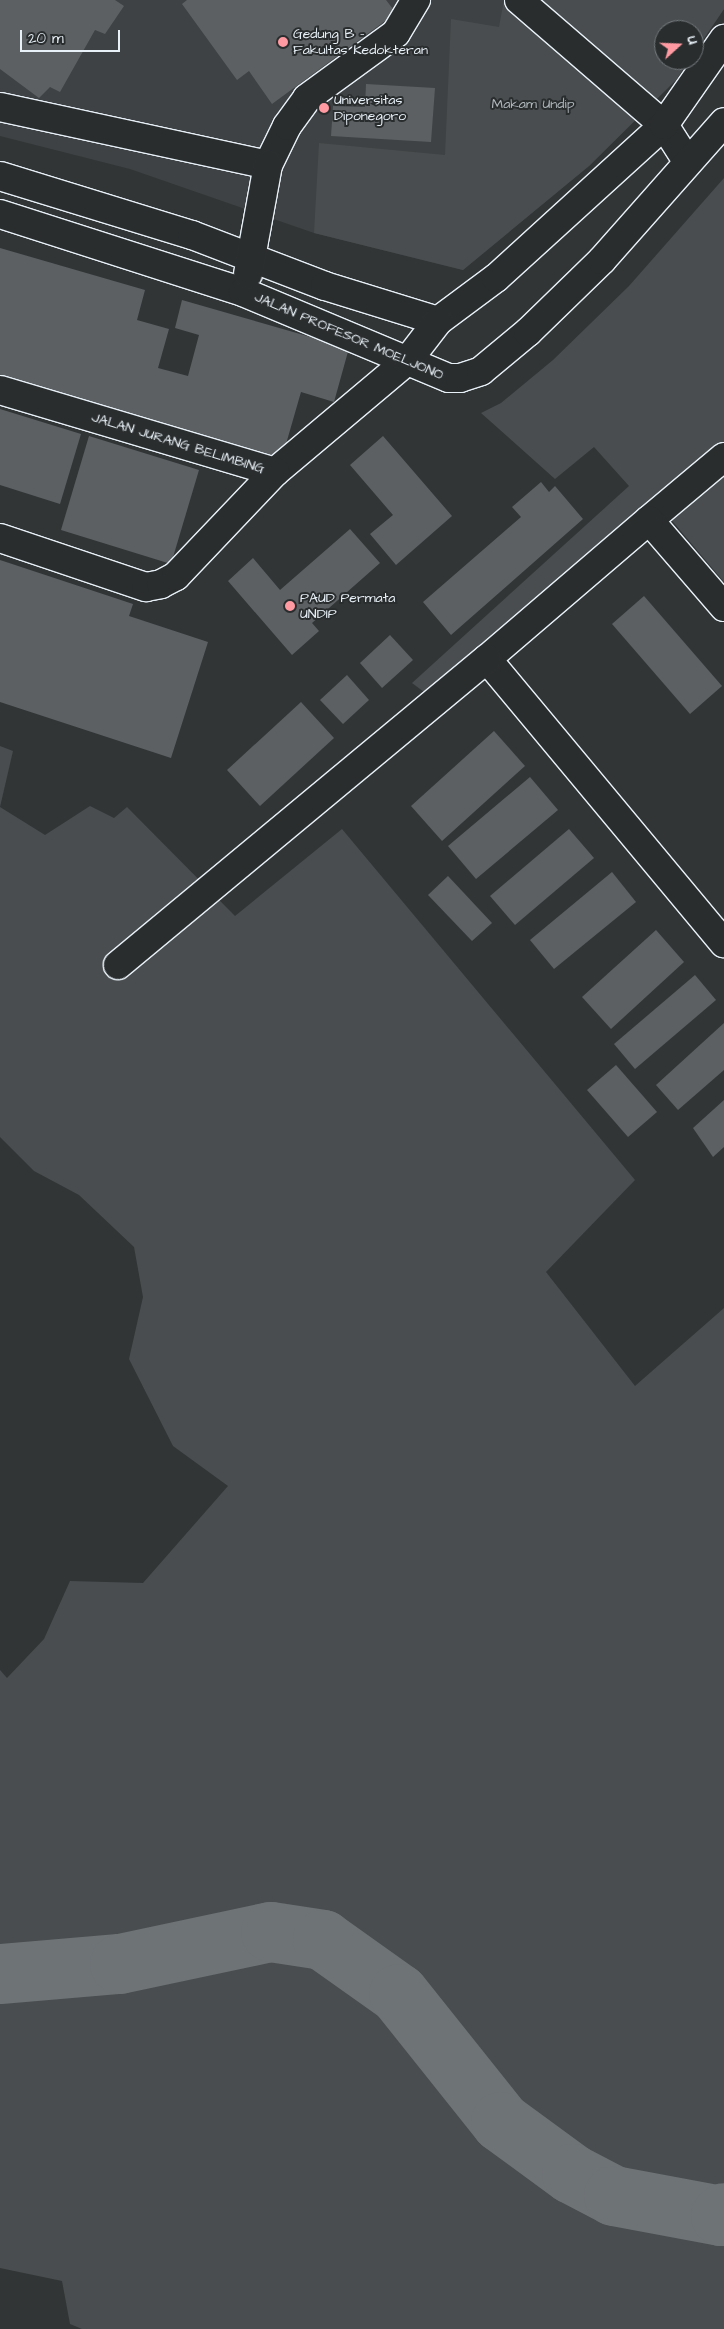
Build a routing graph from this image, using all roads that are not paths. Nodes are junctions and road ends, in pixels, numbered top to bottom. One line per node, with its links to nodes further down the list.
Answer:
1 (416, 0): 8 (street)
2 (519, 0): 6 (street)
3 (724, 39): 6 (street, JALAN JURANG BELIMBING)
4 (0, 107): 8 (street)
5 (724, 122): 7 (street, JALAN PROFESOR MOELJONO)
6 (664, 126): 7 (street); 13 (street, JALAN JURANG BELIMBING)
7 (688, 161): 14 (street, JALAN PROFESOR MOELJONO)
8 (268, 165): 11 (street)
9 (0, 176): 11 (street)
10 (0, 214): 12 (street, JALAN PROFESOR MOELJONO)
11 (252, 256): 12 (street); 13 (street)
12 (243, 292): 14 (street, JALAN PROFESOR MOELJONO)
13 (438, 321): 14 (street, JALAN JURANG BELIMBING)
14 (408, 360): 17 (street, JALAN JURANG BELIMBING)
15 (0, 390): 17 (street, JALAN JURANG BELIMBING)
16 (724, 457): 18 (street)
17 (275, 472): 19 (street)
18 (649, 520): 20 (street); 21 (street)
19 (0, 538)
20 (724, 606)
21 (487, 659): 22 (street); 23 (street)
22 (724, 943)
23 (118, 964)

